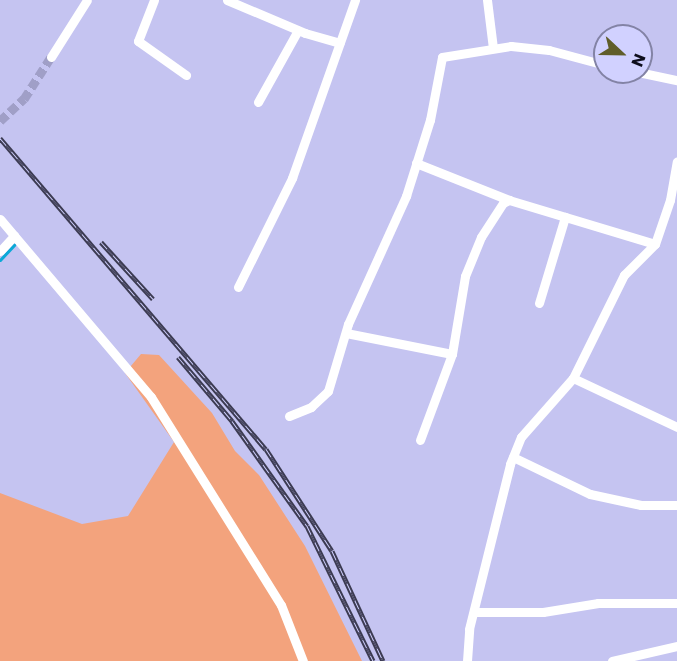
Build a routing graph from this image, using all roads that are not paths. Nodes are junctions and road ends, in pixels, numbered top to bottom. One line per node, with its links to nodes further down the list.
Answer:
1 (87, 0): 9 (street)
2 (154, 0): 11 (street)
3 (228, 0): 6 (street)
4 (356, 0): 7 (street)
5 (487, 0): 8 (street)
6 (298, 30): 7 (street); 14 (street)
7 (340, 43): 23 (street)
8 (493, 48): 10 (street); 16 (street)
9 (51, 57)
10 (593, 62)
11 (186, 75)
12 (653, 75): 13 (street)
13 (677, 80)
14 (258, 102)
15 (677, 162): 21 (street)
16 (416, 163): 17 (street); 25 (street)
17 (508, 200): 18 (street); 26 (street)
18 (565, 217): 21 (street); 24 (street)
19 (0, 219): 20 (street)
20 (14, 236): 22 (street); 36 (street)
21 (654, 244): 27 (street)
22 (0, 251)
23 (237, 287)
24 (539, 303)
25 (346, 333): 26 (street); 28 (street)
26 (452, 354): 30 (street)
27 (573, 378): 29 (street); 31 (street)
28 (289, 416)
29 (677, 427)
30 (420, 440)
31 (513, 457): 32 (street); 34 (street)
32 (677, 505)
33 (677, 603): 34 (street)
34 (475, 612): 37 (street)
35 (677, 646): 38 (street)
36 (303, 661)
37 (467, 661)
38 (615, 661)

